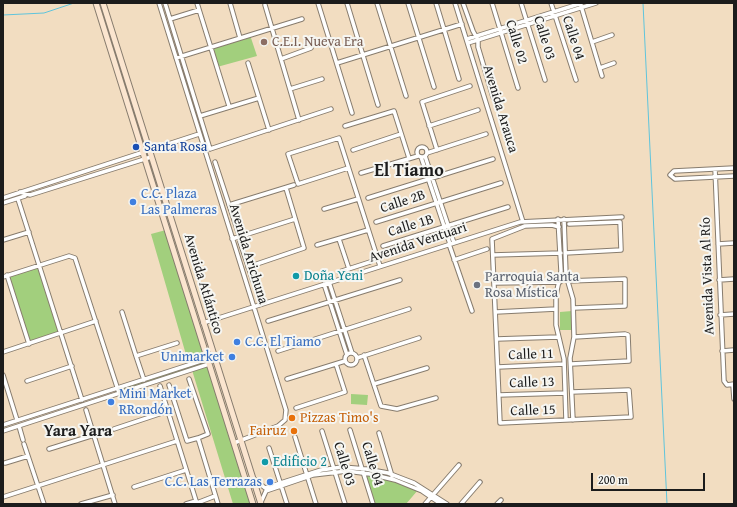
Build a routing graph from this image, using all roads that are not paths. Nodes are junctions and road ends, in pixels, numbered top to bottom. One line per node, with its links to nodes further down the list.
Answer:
1 (96, 3): 75 (main road, Avenida Atlántico)
2 (102, 3): 73 (main road, Avenida Atlántico)
3 (159, 3): 40 (street, Avenida Arichuna)
4 (165, 3): 22 (street)
5 (197, 3): 20 (street)
6 (230, 3): 30 (street)
7 (318, 3): 43 (street)
8 (347, 3): 38 (street)
9 (377, 3): 35 (street)
10 (408, 3): 31 (street)
11 (436, 3): 27 (street)
12 (455, 3): 25 (street, Avenida Arauca)
13 (463, 3): 32 (street)
14 (492, 3): 28 (street, Calle 02)
15 (521, 3): 24 (street, Calle 03)
16 (550, 3): 21 (street, Calle 04)
17 (596, 3): 18 (street)
18 (581, 4): 21 (street); 34 (street)
19 (265, 5): 26 (street)
20 (199, 10): 22 (street); 36 (street)
21 (554, 14): 24 (street); 50 (street, Calle 04)
22 (170, 19): 39 (street)
23 (302, 19): 26 (street)
24 (527, 22): 28 (street); 49 (street, Calle 03)
25 (462, 24): 27 (street); 33 (street, Avenida Arauca)
26 (272, 28): 30 (street); 41 (street)
27 (444, 30): 31 (street); 48 (street)
28 (501, 31): 32 (street); 53 (street, Calle 02)
29 (612, 35): 34 (street)
30 (240, 38): 36 (street)
31 (419, 38): 35 (street); 52 (street)
32 (478, 38): 33 (street); 56 (street)
33 (468, 41): 107 (street, Avenida Arauca)
34 (592, 42): 45 (street)
35 (391, 46): 38 (street); 55 (street)
36 (211, 47): 39 (street); 59 (street)
37 (311, 48): 41 (street)
38 (363, 55): 43 (street); 58 (street)
39 (182, 56): 40 (street); 63 (street)
40 (176, 58): 68 (street, Avenida Arichuna)
41 (281, 59): 54 (street)
42 (248, 63): 57 (street)
43 (337, 63): 62 (street)
44 (614, 63): 45 (street)
45 (600, 68): 46 (street)
46 (602, 76)
47 (322, 79): 54 (street)
48 (459, 79)
49 (545, 80)
50 (576, 80)
51 (470, 86): 66 (street)
52 (434, 88)
53 (518, 88)
54 (290, 89): 64 (street)
55 (406, 96)
56 (493, 96)
57 (258, 98): 59 (street); 67 (street)
58 (378, 105)
59 (229, 106): 63 (street)
60 (331, 109): 64 (street)
61 (478, 110): 66 (street)
62 (352, 113)
63 (200, 116): 67 (street)
64 (299, 120): 67 (street)
65 (345, 126): 69 (street)
66 (429, 126): 72 (street)
67 (269, 130)
68 (199, 134): 73 (street); 114 (street, Avenida Arichuna)
69 (401, 134): 71 (street); 76 (street)
70 (486, 134): 72 (street)
71 (353, 150)
72 (437, 150): 74 (street)
73 (150, 154): 75 (street); 158 (main road, Avenida Atlántico)
74 (423, 155): 76 (street); 85 (street)
75 (144, 156): 86 (street); 88 (street); 180 (main road, Avenida Atlántico)
76 (409, 158): 82 (street)
77 (493, 158): 85 (street)
78 (215, 162): 99 (street)
79 (348, 168): 79 (street); 96 (street)
80 (734, 168): 81 (street)
81 (714, 169): 84 (street, Avenida Vista Al Río); 84 (street)
82 (361, 173)
83 (734, 176): 84 (street)
84 (715, 177): 120 (street, Avenida Vista Al Río)
85 (431, 178): 94 (street); 97 (street)
86 (55, 181): 88 (street); 91 (street)
87 (501, 183): 97 (street, Calle 2B)
88 (56, 186): 91 (street)
89 (294, 186): 90 (street)
90 (286, 188): 99 (street); 103 (street)
91 (20, 192): 93 (street)
92 (25, 196): 95 (street)
93 (3, 198)
94 (368, 198)
95 (18, 199): 98 (street); 112 (street)
96 (358, 199): 101 (street); 111 (street)
97 (438, 202): 106 (street, Calle 2B); 109 (street)
98 (3, 203)
99 (229, 205): 113 (street)
100 (508, 207): 109 (street, Calle 1B)
101 (324, 209)
102 (622, 217): 105 (street, Avenida Ventuari)
103 (295, 219): 114 (street); 131 (street)
104 (558, 219): 105 (street, Avenida Ventuari); 107 (street, Avenida Ventuari); 110 (street)
105 (564, 219): 125 (street)
106 (376, 222)
107 (523, 222): 119 (street, Avenida Ventuari)
108 (569, 224): 125 (street)
109 (446, 227): 119 (street); 122 (street, Calle 1B)
110 (559, 227): 124 (street); 126 (street)
111 (368, 230): 115 (street); 130 (street)
112 (29, 232): 116 (street); 129 (street)
113 (238, 232)
114 (232, 239): 147 (street, Avenida Arichuna)
115 (339, 239): 121 (street); 132 (street)
116 (3, 240)
117 (240, 242): 131 (street)
118 (734, 243): 120 (street)
119 (451, 244): 127 (street); 130 (street, Avenida Ventuari)
120 (718, 244): 138 (street, Avenida Vista Al Río)
121 (317, 245)
122 (384, 246)
123 (487, 249): 127 (street)
124 (561, 253): 126 (street); 133 (street)
125 (566, 253): 133 (street)
126 (493, 255): 143 (street)
127 (454, 260): 151 (street)
128 (370, 262): 132 (street)
129 (40, 265): 135 (street); 156 (street); 161 (street)
130 (380, 266): 141 (street, Avenida Ventuari)
131 (248, 267): 140 (street)
132 (348, 269): 134 (street)
133 (564, 271): 139 (street); 142 (street)
134 (340, 272)
135 (5, 276): 167 (street)
136 (734, 279): 138 (street)
137 (400, 280): 145 (street)
138 (719, 280): 155 (street, Avenida Vista Al Río)
139 (568, 281): 148 (street); 148 (street)
140 (253, 282)
141 (329, 282): 144 (street, Avenida Ventuari); 145 (street)
142 (560, 282): 143 (street); 150 (street)
143 (494, 283): 153 (street)
144 (324, 284): 146 (street); 147 (street, Avenida Ventuari)
145 (335, 300): 146 (street); 159 (street)
146 (330, 302): 157 (street); 160 (street)
147 (253, 306): 158 (street, Avenida Ventuari); 221 (street, Avenida Arichuna)
148 (574, 308): 163 (street)
149 (409, 309): 159 (street)
150 (556, 309): 153 (street); 162 (street)
151 (472, 311)
152 (122, 312): 177 (street)
153 (496, 312): 165 (street)
154 (734, 314): 155 (street)
155 (720, 315): 170 (street, Avenida Vista Al Río)
156 (96, 321): 161 (street); 196 (street)
157 (268, 321)
158 (203, 323): 221 (main road, Avenida Atlántico)
159 (344, 330): 160 (street); 172 (street)
160 (339, 331): 168 (street); 173 (street)
161 (62, 334): 167 (street); 184 (street)
162 (558, 337): 165 (street); 175 (street)
163 (574, 337): 176 (street); 183 (street)
164 (419, 338): 174 (street)
165 (497, 339): 185 (street)
166 (177, 343): 177 (street)
167 (29, 344): 171 (street)
168 (278, 350)
169 (734, 350): 170 (street)
170 (722, 351): 193 (street, Avenida Vista Al Río)
171 (3, 352)
172 (352, 353): 173 (street); 178 (street)
173 (347, 355): 179 (street)
174 (364, 355): 178 (street); 192 (street)
175 (563, 355): 176 (street); 182 (street)
176 (571, 355): 183 (street)
177 (136, 356): 190 (street)
178 (357, 358): 179 (street)
179 (345, 361): 181 (street)
180 (208, 362): 190 (street); 198 (street); 222 (main road, Avenida Atlántico)
181 (336, 364): 189 (street); 204 (street)
182 (564, 364): 185 (street, Calle 11); 199 (street)
183 (571, 364): 197 (street)
184 (72, 366): 191 (street); 203 (street)
185 (498, 367): 200 (street)
186 (428, 368): 192 (street)
187 (3, 375): 207 (street)
188 (189, 379): 219 (street)
189 (287, 379)
190 (144, 380): 196 (street)
191 (27, 381)
192 (374, 384): 201 (street)
193 (734, 384): 202 (street)
194 (169, 385): 219 (street)
195 (160, 386): 206 (street)
196 (118, 388): 198 (street); 203 (street)
197 (572, 392): 209 (street); 209 (street, Calle 15)
198 (120, 393): 211 (street)
199 (565, 393): 200 (street, Calle 13); 208 (street)
200 (499, 395): 208 (street, Calle 15)
201 (436, 398)
202 (734, 399)
203 (82, 400): 207 (street)
204 (296, 408)
205 (86, 410): 217 (street)
206 (168, 411): 212 (street); 220 (street)
207 (18, 420): 210 (street)
208 (566, 420): 209 (street, Calle 15)
209 (573, 420)
210 (3, 425)
211 (19, 426): 214 (street); 225 (street)
212 (114, 429)
213 (350, 430): 231 (street, Calle 04)
214 (3, 431)
215 (322, 431): 230 (street, Calle 03)
216 (379, 433): 234 (street)
217 (94, 435): 224 (street); 227 (street)
218 (295, 437): 232 (street)
219 (198, 438): 241 (street)
220 (177, 441): 227 (street); 229 (street)
221 (240, 441): 222 (street); 233 (main road, Avenida Atlántico)
222 (234, 443): 251 (main road, Avenida Atlántico)
223 (269, 448): 236 (street)
224 (49, 449)
225 (28, 456): 226 (street); 237 (street)
226 (5, 463)
227 (103, 465): 237 (street); 240 (street)
228 (459, 465): 242 (street)
229 (186, 470): 238 (street); 245 (street)
230 (334, 470): 231 (street); 232 (street); 255 (street, Calle 03)
231 (363, 471): 234 (street); 256 (street, Calle 04)
232 (307, 475): 236 (street); 254 (street)
233 (252, 477): 239 (street); 252 (main road, Avenida Atlántico)
234 (392, 477): 242 (street)
235 (480, 482): 260 (street)
236 (280, 484): 239 (street); 253 (street)
237 (38, 486): 243 (street); 246 (street)
238 (134, 487)
239 (266, 489): 252 (street)
240 (113, 495): 247 (street); 248 (street)
241 (215, 496): 245 (street); 250 (street)
242 (432, 496): 257 (street); 258 (street); 259 (street)
243 (3, 497)
244 (501, 500): 261 (street)
245 (197, 502): 249 (street)
246 (44, 504)
247 (82, 504)
248 (116, 504)
249 (186, 504)
250 (218, 504)
251 (253, 504)
252 (261, 504)
253 (287, 504)
254 (316, 504)
255 (345, 504)
256 (373, 504)
257 (425, 504)
258 (441, 504)
259 (447, 504)
260 (461, 504)
261 (497, 504)

